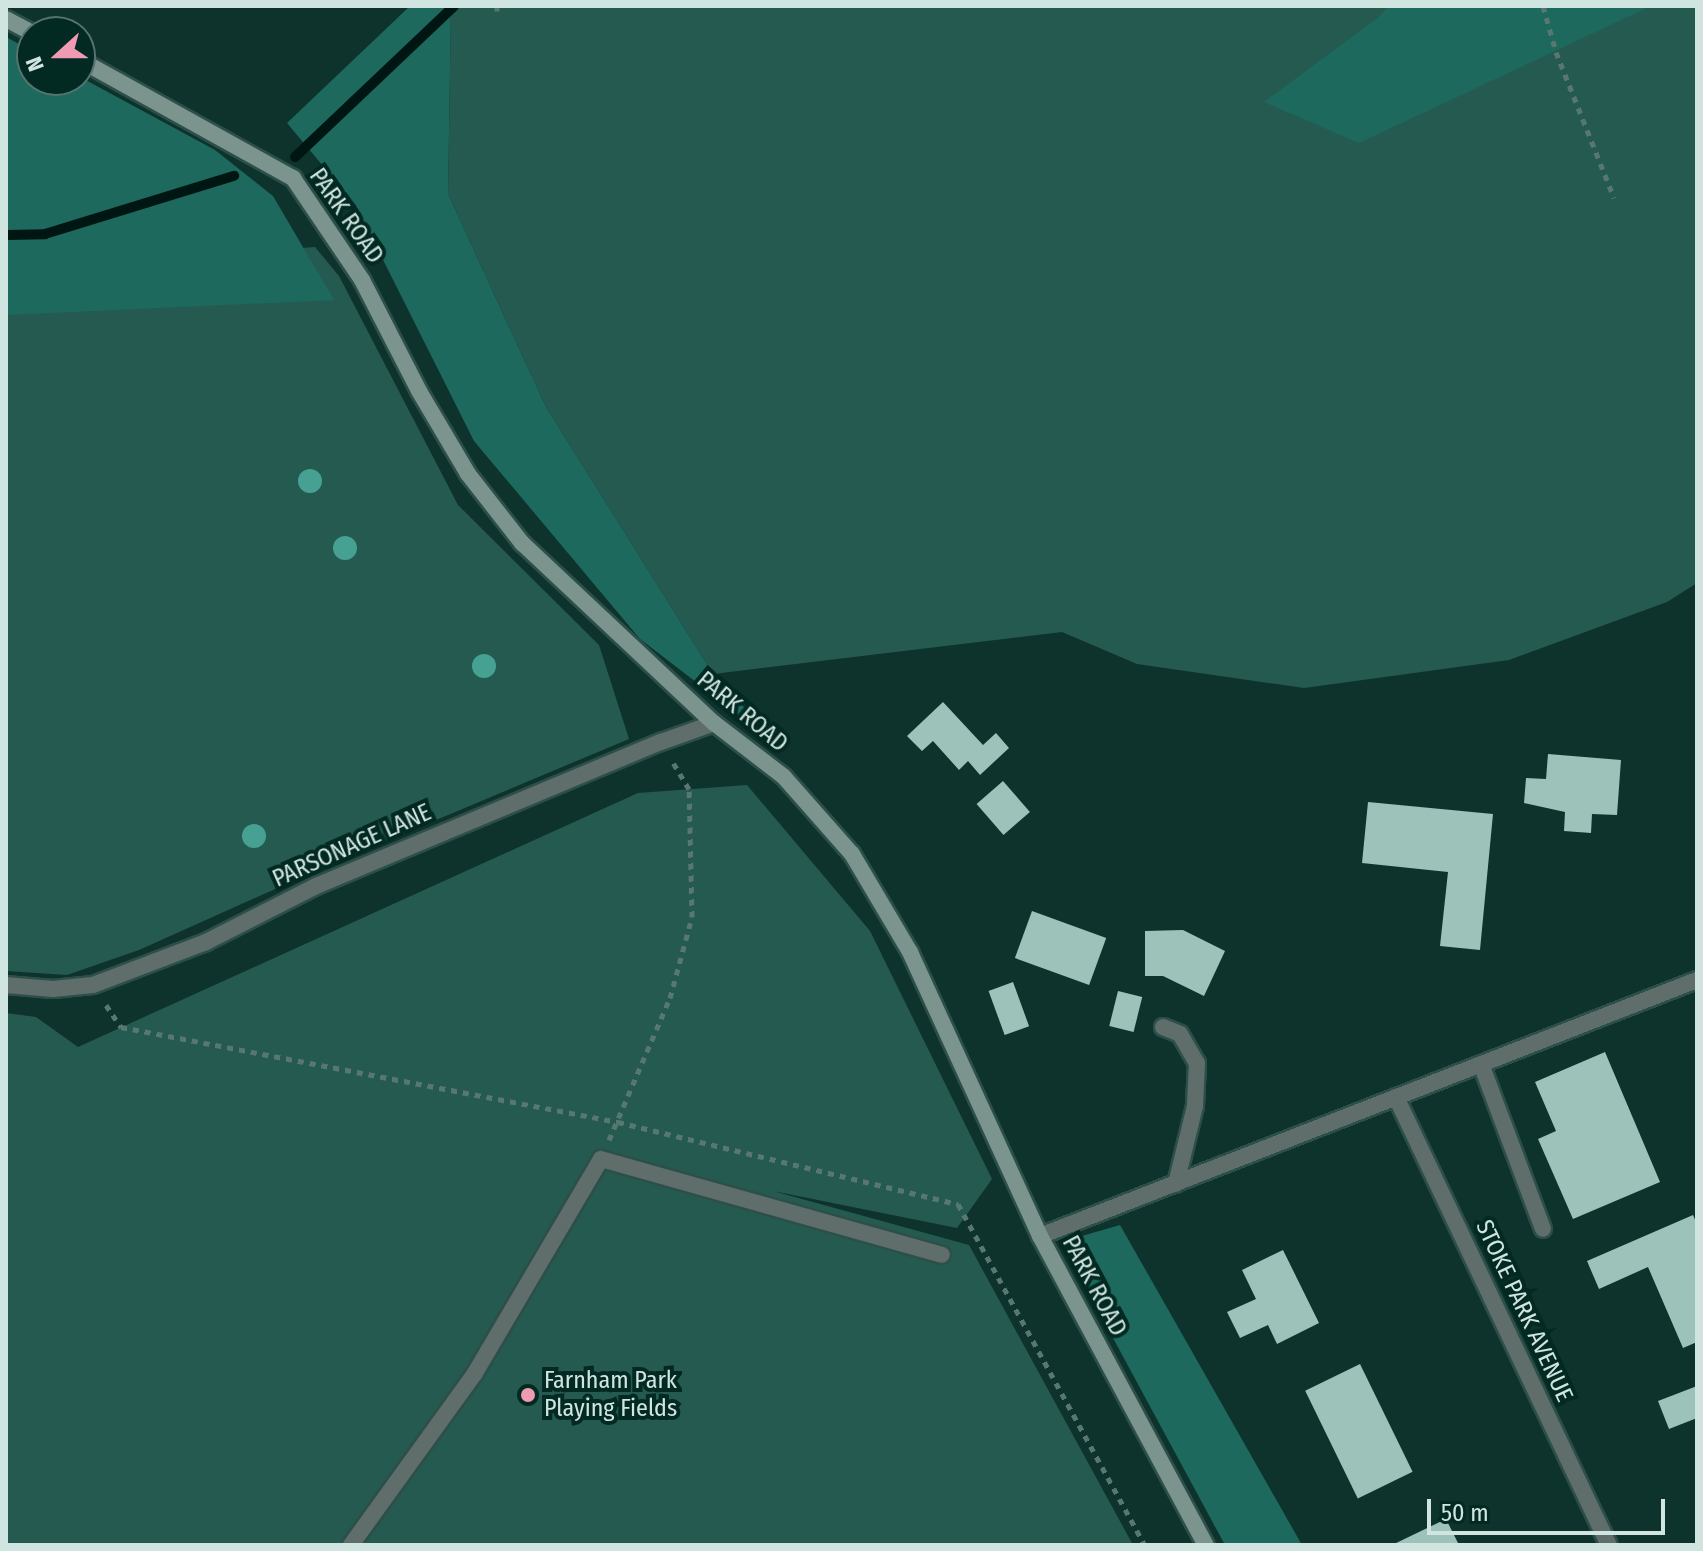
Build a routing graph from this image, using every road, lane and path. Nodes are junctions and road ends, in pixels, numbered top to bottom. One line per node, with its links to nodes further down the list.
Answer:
1 (1543, 6): 3 (path)
2 (96, 69): 4 (main road, PARK ROAD)
3 (1614, 198)
4 (714, 723): 5 (street, PARSONAGE LANE); 14 (main road, PARK ROAD)
5 (661, 742): 7 (street, PARSONAGE LANE); 11 (path)
6 (1697, 980): 9 (street)
7 (6, 985)
8 (1163, 1027): 12 (street)
9 (1481, 1064): 10 (street); 13 (street)
10 (1396, 1097): 12 (street); 18 (street, STOKE PARK AVENUE)
11 (601, 1159): 15 (street); 16 (street)
12 (1176, 1184): 14 (street)
13 (1543, 1229)
14 (1040, 1236): 17 (main road, PARK ROAD)
15 (942, 1255)
16 (351, 1545)
17 (1206, 1545)
18 (1609, 1545)

